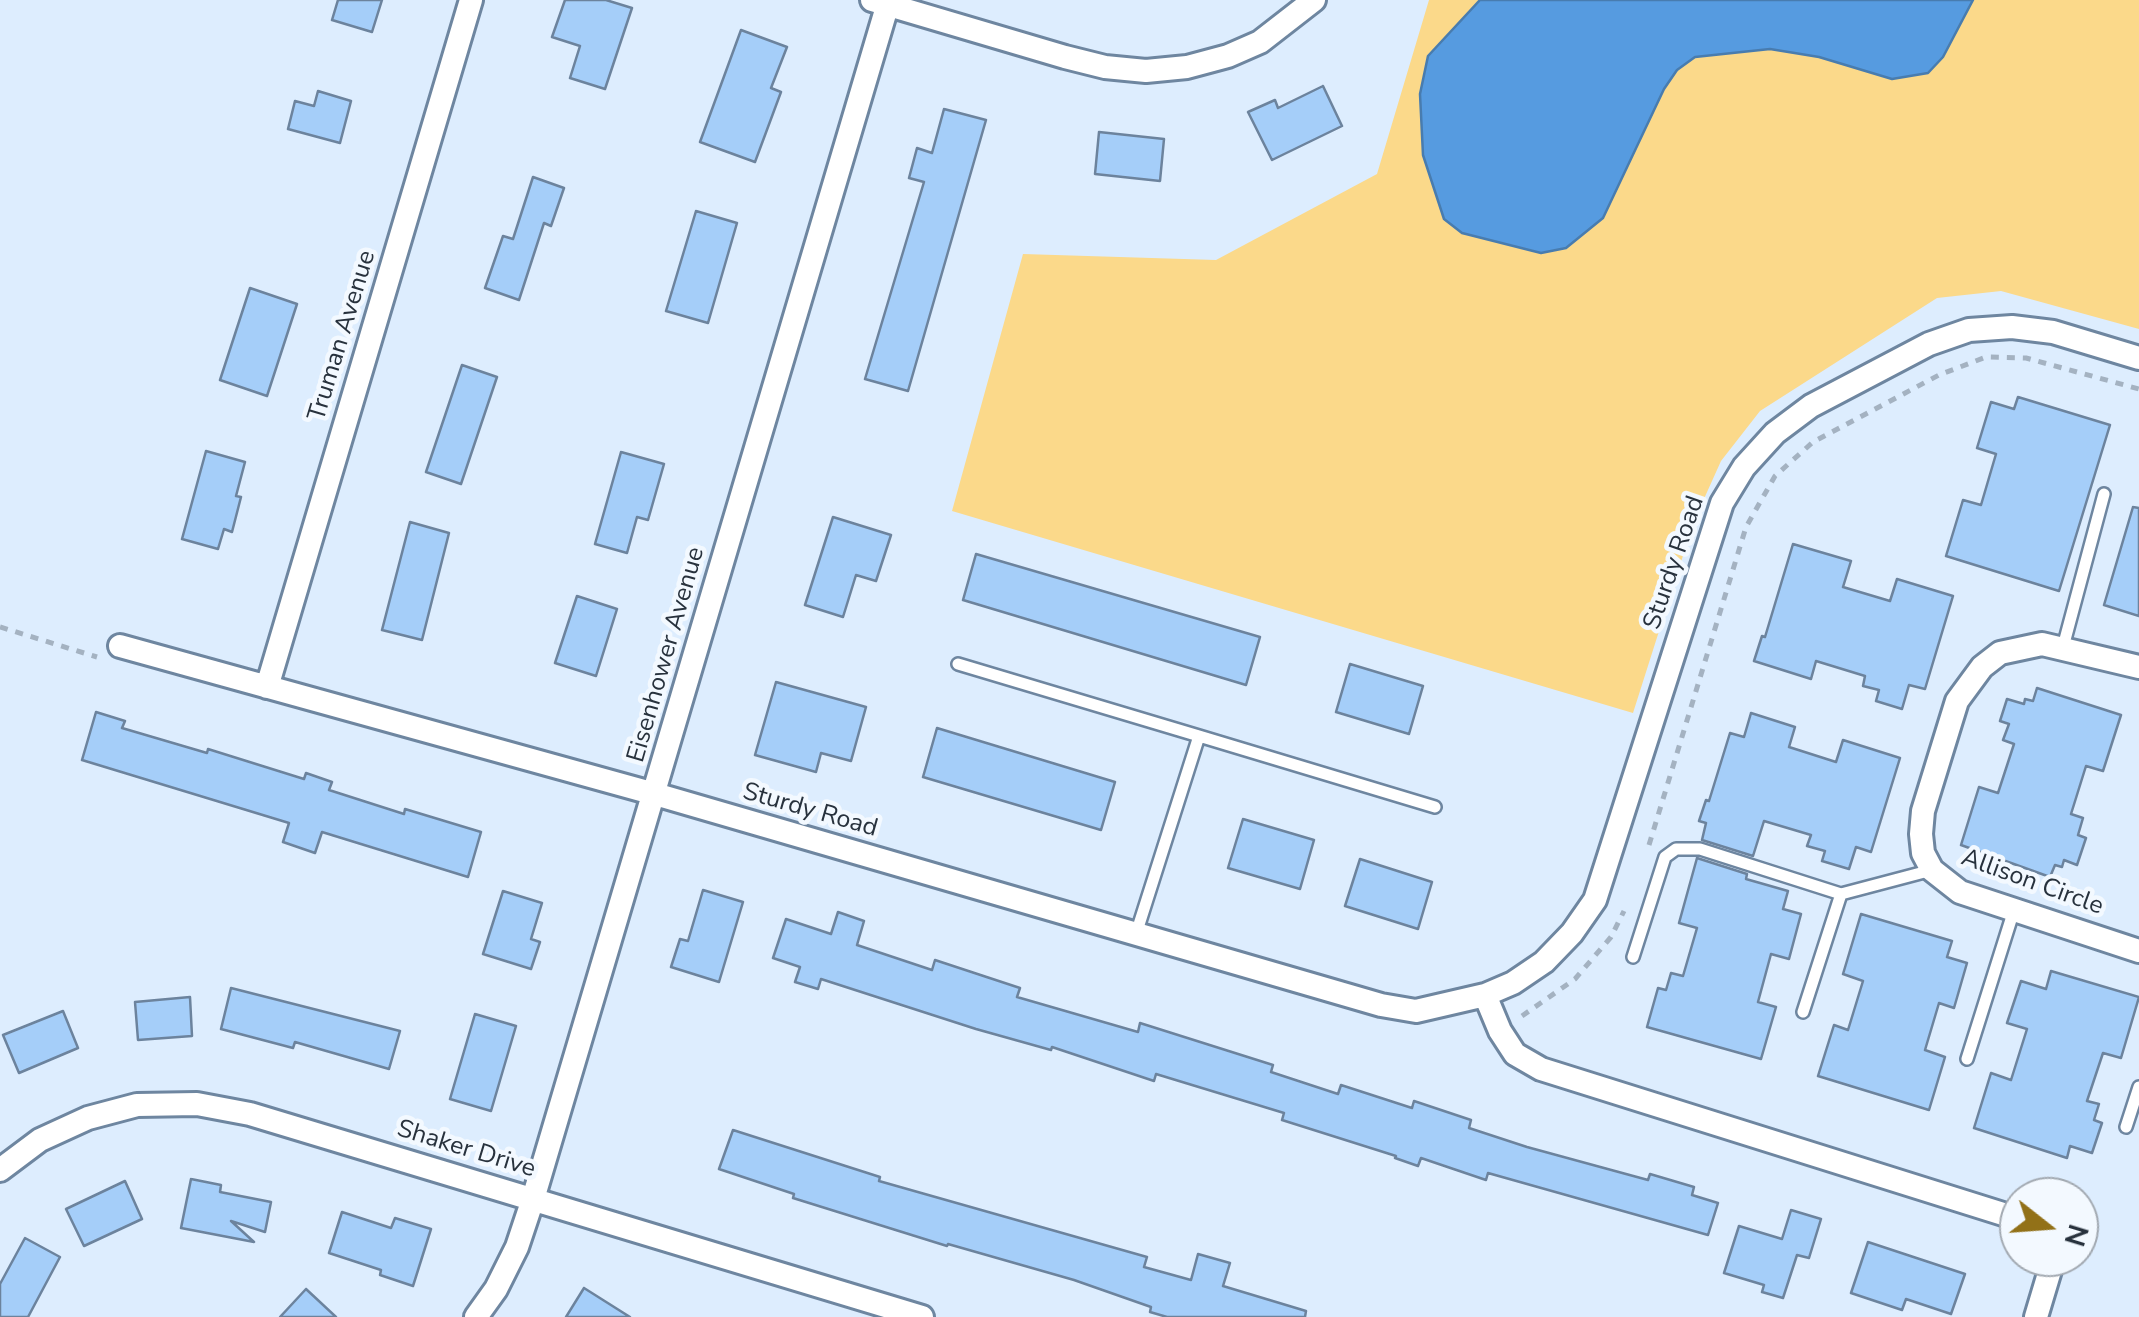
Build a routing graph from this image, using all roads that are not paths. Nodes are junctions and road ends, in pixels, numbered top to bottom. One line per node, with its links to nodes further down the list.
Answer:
1 (471, 0): 10 (street, Truman Avenue)
2 (1314, 0): 3 (street)
3 (883, 2): 12 (street, Eisenhower Avenue)
4 (2139, 358): 20 (street, Sturdy Road)
5 (2104, 494): 7 (lane)
6 (120, 646): 10 (street, Sturdy Road)
7 (2063, 647): 9 (street, Allison Circle); 14 (street, Allison Circle)
8 (958, 664): 11 (lane)
9 (2139, 667)
10 (267, 687): 12 (street, Sturdy Road)
11 (1198, 736): 13 (lane); 17 (lane)
12 (655, 794): 17 (street, Sturdy Road); 26 (street, Eisenhower Avenue)
13 (1435, 807)
14 (1932, 870): 15 (lane); 16 (street, Allison Circle)
15 (1841, 894): 19 (lane); 21 (lane)
16 (2014, 910): 18 (street, Allison Circle); 22 (lane)
17 (1136, 934): 20 (street, Sturdy Road)
18 (2139, 951)
19 (1633, 957)
20 (1484, 995): 27 (street)
21 (1802, 1012)
22 (1967, 1059)
23 (2139, 1087): 24 (lane)
24 (2126, 1127)
25 (0, 1170): 26 (street, Shaker Drive)
26 (534, 1198): 29 (street, Eisenhower Avenue); 30 (street, Shaker Drive)
27 (1999, 1213)
28 (2048, 1277): 31 (street)
29 (476, 1317)
30 (922, 1317)
31 (2036, 1317)

